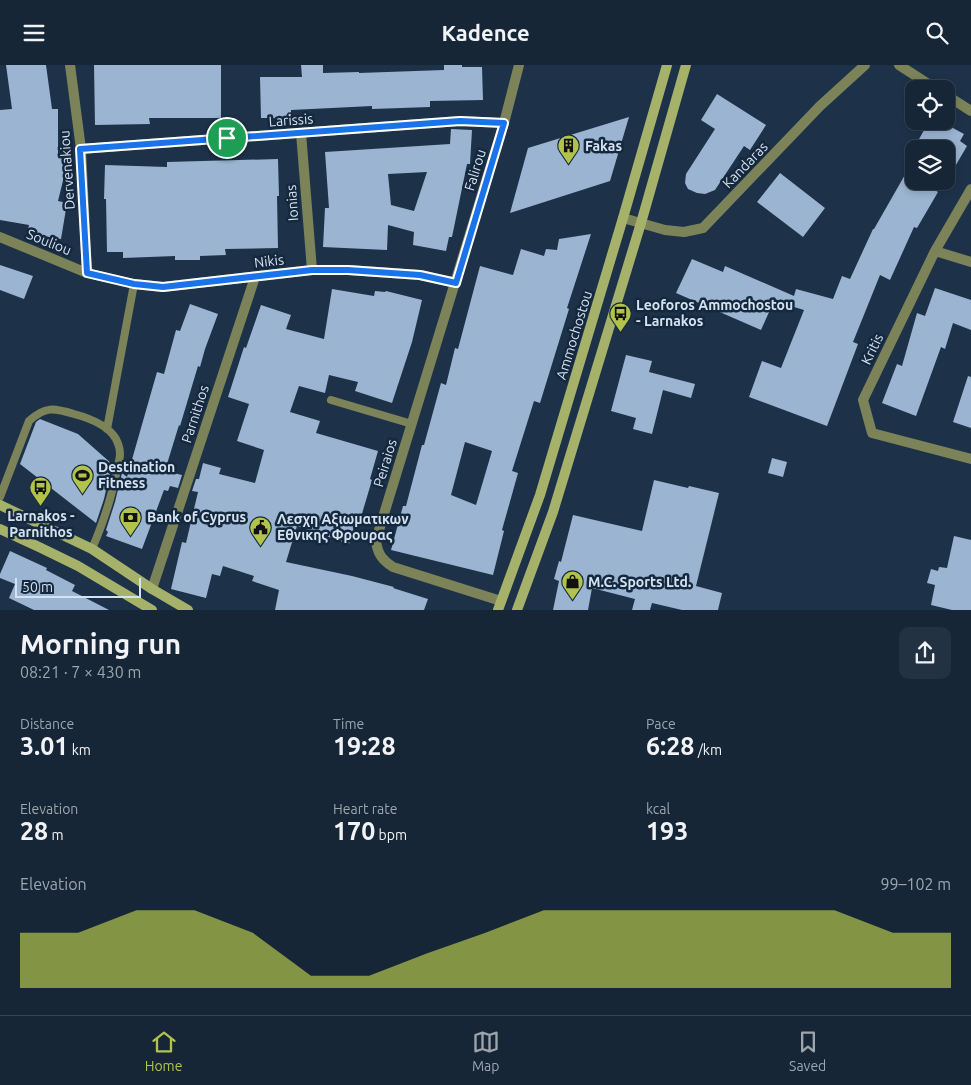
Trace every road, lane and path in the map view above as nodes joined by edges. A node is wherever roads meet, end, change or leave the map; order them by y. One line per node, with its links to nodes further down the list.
1 (70, 65): 12 (street, Dervenakiou)
2 (519, 65): 10 (street, Falirou)
3 (667, 65): 14 (main road, Ammochostou)
4 (686, 65): 15 (main road)
5 (865, 65): 15 (street, Kandaras)
6 (899, 65): 7 (street)
7 (922, 80)
8 (955, 101): 9 (street)
9 (971, 111)
10 (504, 123): 11 (street, Larissis); 22 (street, Falirou)
11 (301, 133): 12 (street, Larissis); 19 (street, Ionias)
12 (80, 149): 20 (street, Dervenakiou)
13 (971, 189): 17 (street, Kritis)
14 (624, 218): 15 (street, Kandaras); 33 (main road, Ammochostou)
15 (641, 223): 36 (main road)
16 (0, 237): 20 (street, Souliou)
17 (935, 251): 18 (street); 27 (street, Kritis)
18 (971, 262)
19 (312, 270): 21 (street, Nikis); 22 (street, Nikis)
20 (87, 273): 23 (street, Nikis)
21 (255, 277): 23 (street, Nikis); 32 (street, Parnithos)
22 (456, 283): 25 (street, Peiraios)
23 (134, 284): 26 (lane)
24 (330, 400): 25 (lane)
25 (412, 424): 33 (street, Peiraios)
26 (107, 429): 28 (lane); 31 (lane)
27 (971, 459)
28 (0, 497)
29 (0, 505): 31 (main road)
30 (0, 529): 34 (main road)
31 (92, 549): 32 (main road)
32 (152, 589): 35 (main road)
33 (499, 605)
34 (152, 610)
35 (188, 610)
36 (517, 610)

